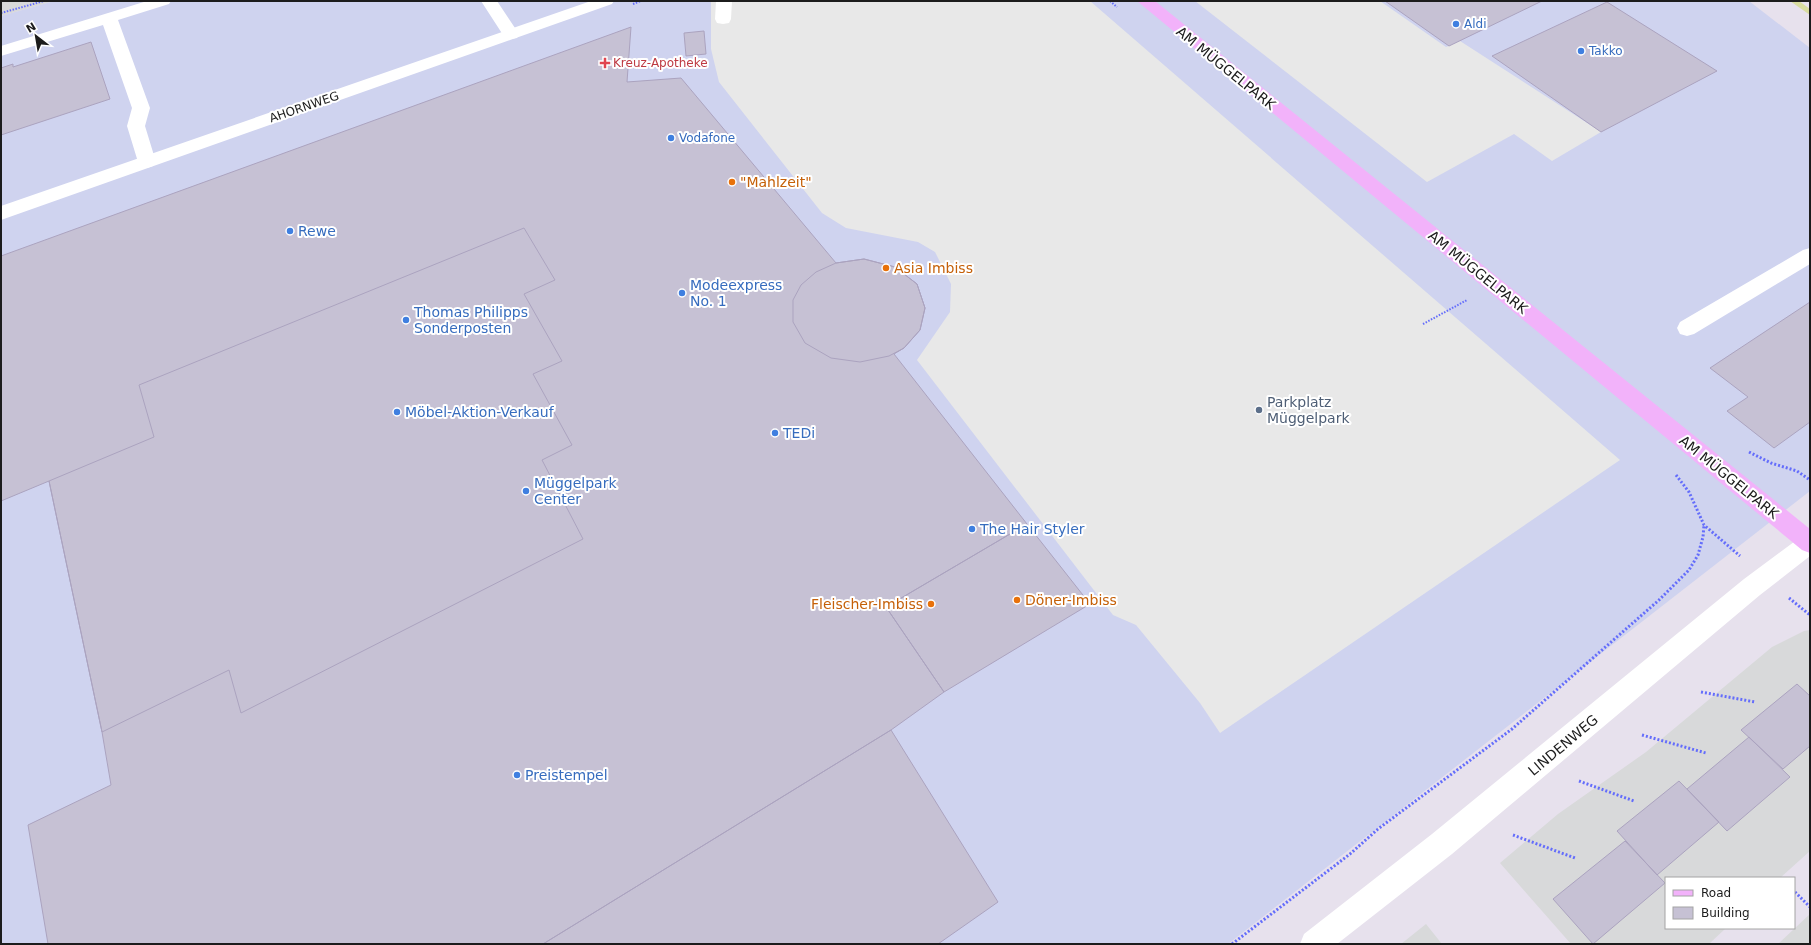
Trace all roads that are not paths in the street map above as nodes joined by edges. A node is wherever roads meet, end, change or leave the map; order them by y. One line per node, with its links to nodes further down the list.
1 (163, 1): 6 (street)
2 (489, 1): 8 (street)
3 (606, 1): 8 (street, AHORNWEG)
4 (724, 1): 7 (street)
5 (1145, 1): 14 (main road, AM MÜGGELPARK)
6 (109, 18): 9 (street); 10 (street)
7 (723, 19)
8 (511, 34): 10 (street, AHORNWEG)
9 (1, 51)
10 (147, 162): 11 (street, AHORNWEG)
11 (1, 213)
12 (1810, 255): 13 (street)
13 (1687, 328)
14 (1810, 543): 15 (street, LINDENWEG)
15 (1314, 944)

